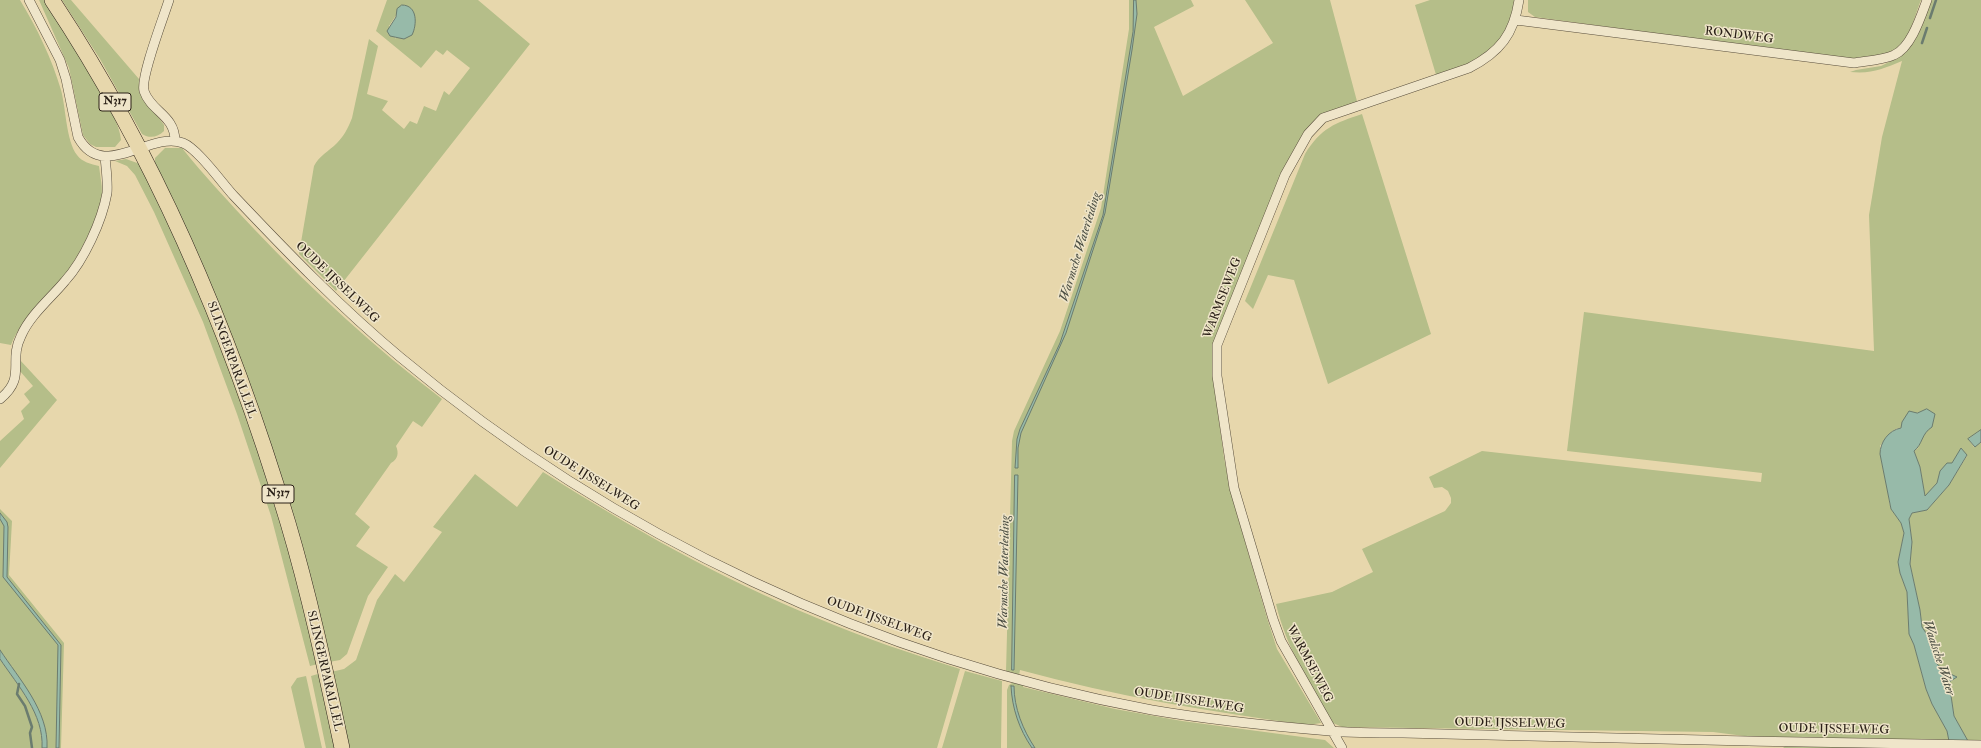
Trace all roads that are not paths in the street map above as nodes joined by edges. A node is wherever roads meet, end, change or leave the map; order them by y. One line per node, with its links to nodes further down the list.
1 (29, 0): 9 (street)
2 (52, 0): 8 (main road, SLINGERPARALLEL / N317)
3 (169, 0): 7 (street)
4 (1518, 0): 6 (street, WARMSEWEG)
5 (1927, 0): 6 (street, RONDWEG)
6 (1516, 20): 11 (street, WARMSEWEG)
7 (176, 141): 8 (street); 11 (street, OUDE IJSSELWEG)
8 (139, 150): 9 (street); 13 (main road, SLINGERPARALLEL / N317)
9 (105, 157): 10 (street)
10 (0, 399)
11 (1333, 732): 12 (street, OUDE IJSSELWEG); 14 (street, WARMSEWEG)
12 (1981, 745)
13 (342, 748)
14 (1342, 748)

